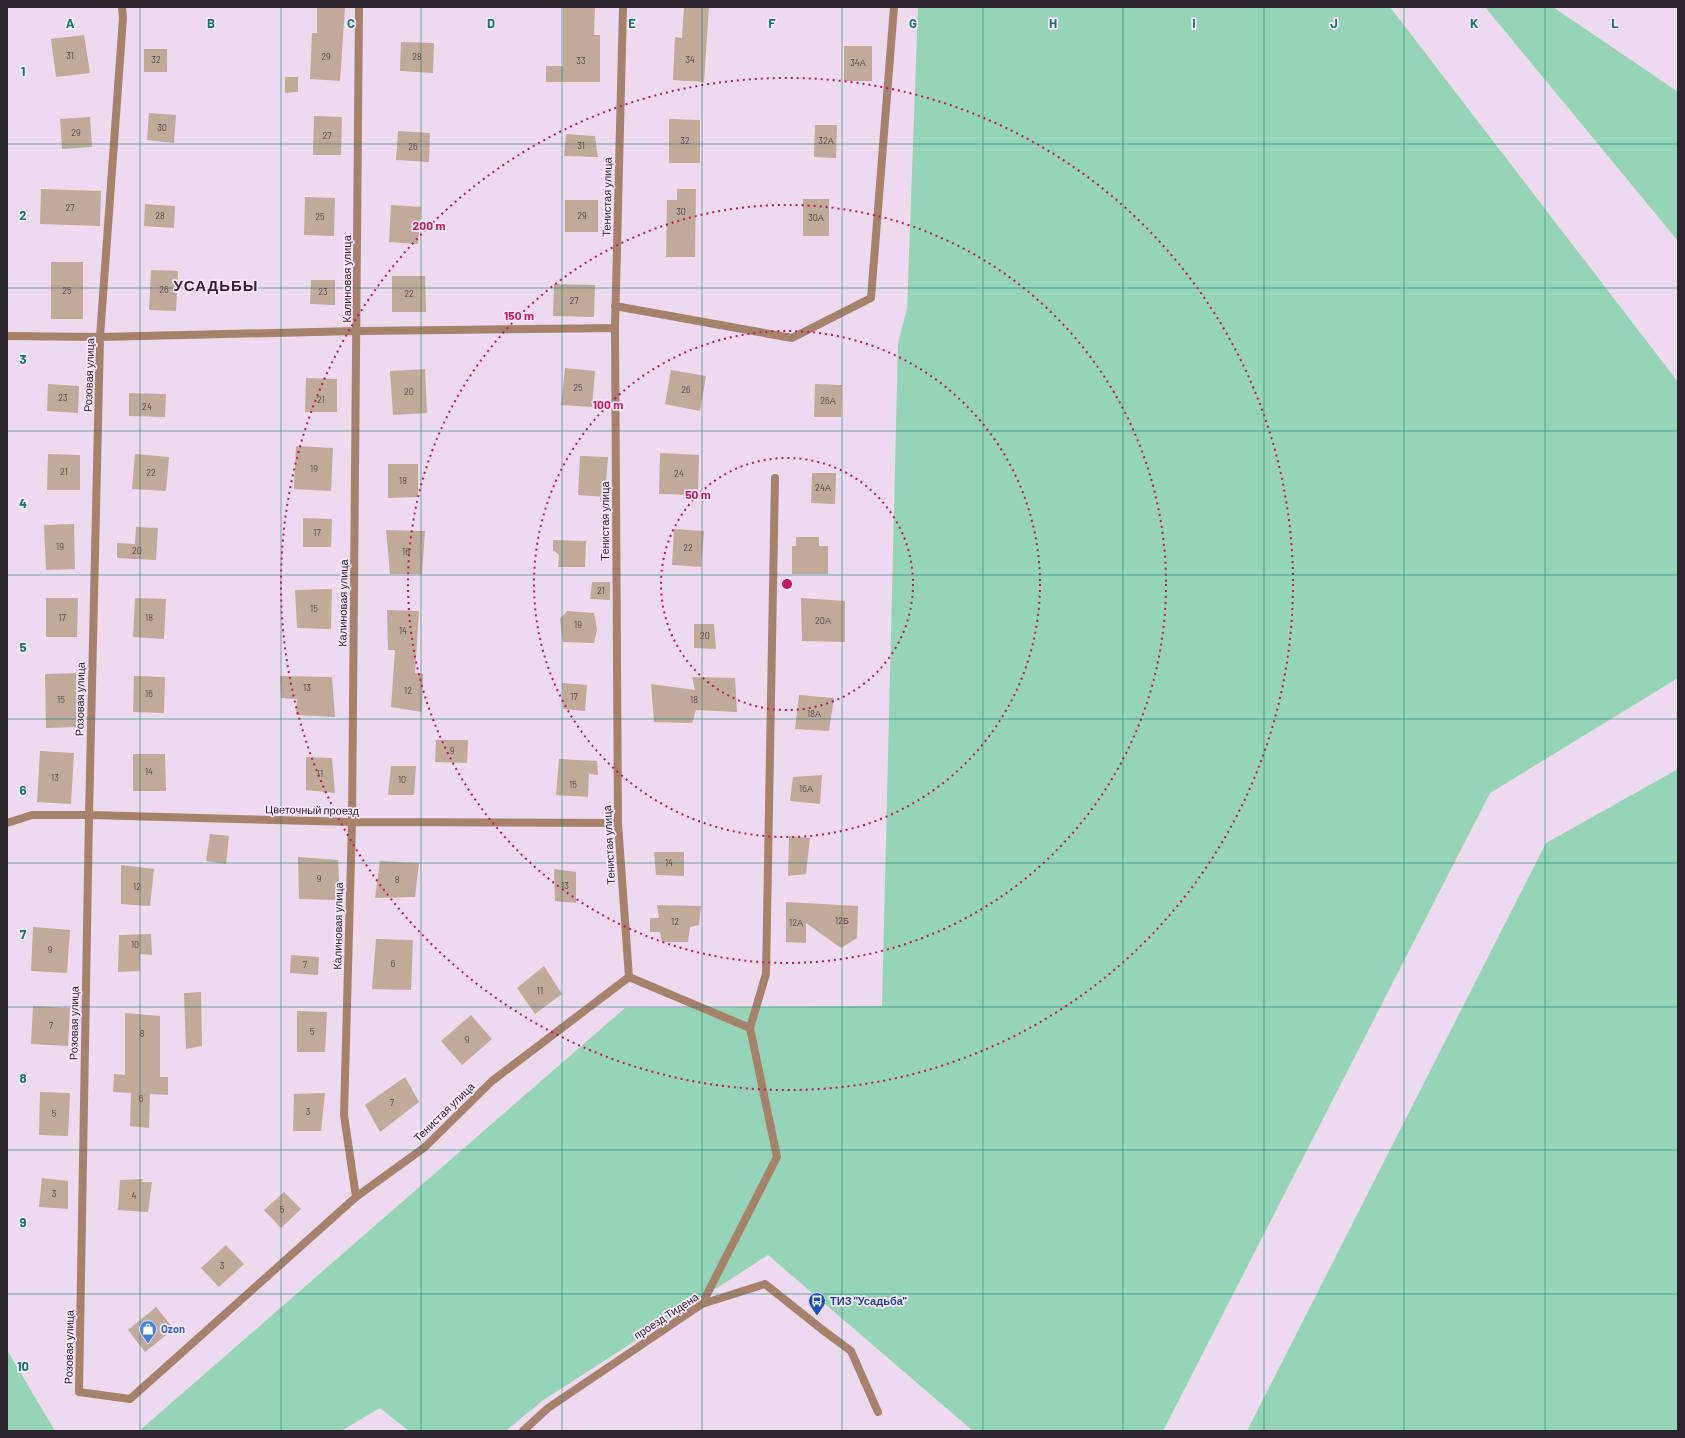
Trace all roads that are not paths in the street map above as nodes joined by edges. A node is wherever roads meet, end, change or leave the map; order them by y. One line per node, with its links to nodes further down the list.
1 (122, 7): 9 (street, Розовая улица)
2 (359, 7): 7 (street, Калиновая улица)
3 (623, 7): 5 (street, Тенистая улица)
4 (894, 7): 5 (street)
5 (615, 306): 6 (street, Тенистая улица)
6 (615, 328): 7 (street); 14 (street, Тенистая улица)
7 (357, 331): 9 (street); 12 (street, Калиновая улица)
8 (7, 336): 9 (street)
9 (100, 337): 11 (street, Розовая улица)
10 (775, 478): 16 (street)
11 (89, 815): 12 (street, Цветочный проезд); 13 (street, Цветочный проезд); 19 (street, Розовая улица)
12 (352, 822): 14 (street, Цветочный проезд); 17 (street, Калиновая улица)
13 (7, 823)
14 (618, 823): 15 (street, Тенистая улица)
15 (629, 977): 16 (street); 17 (street, Тенистая улица)
16 (750, 1028): 18 (street)
17 (356, 1198): 19 (street, Тенистая улица)
18 (702, 1304): 20 (street, проезд Тидена); 21 (street, проезд Тидена)
19 (79, 1392)
20 (878, 1412)
21 (523, 1431)

